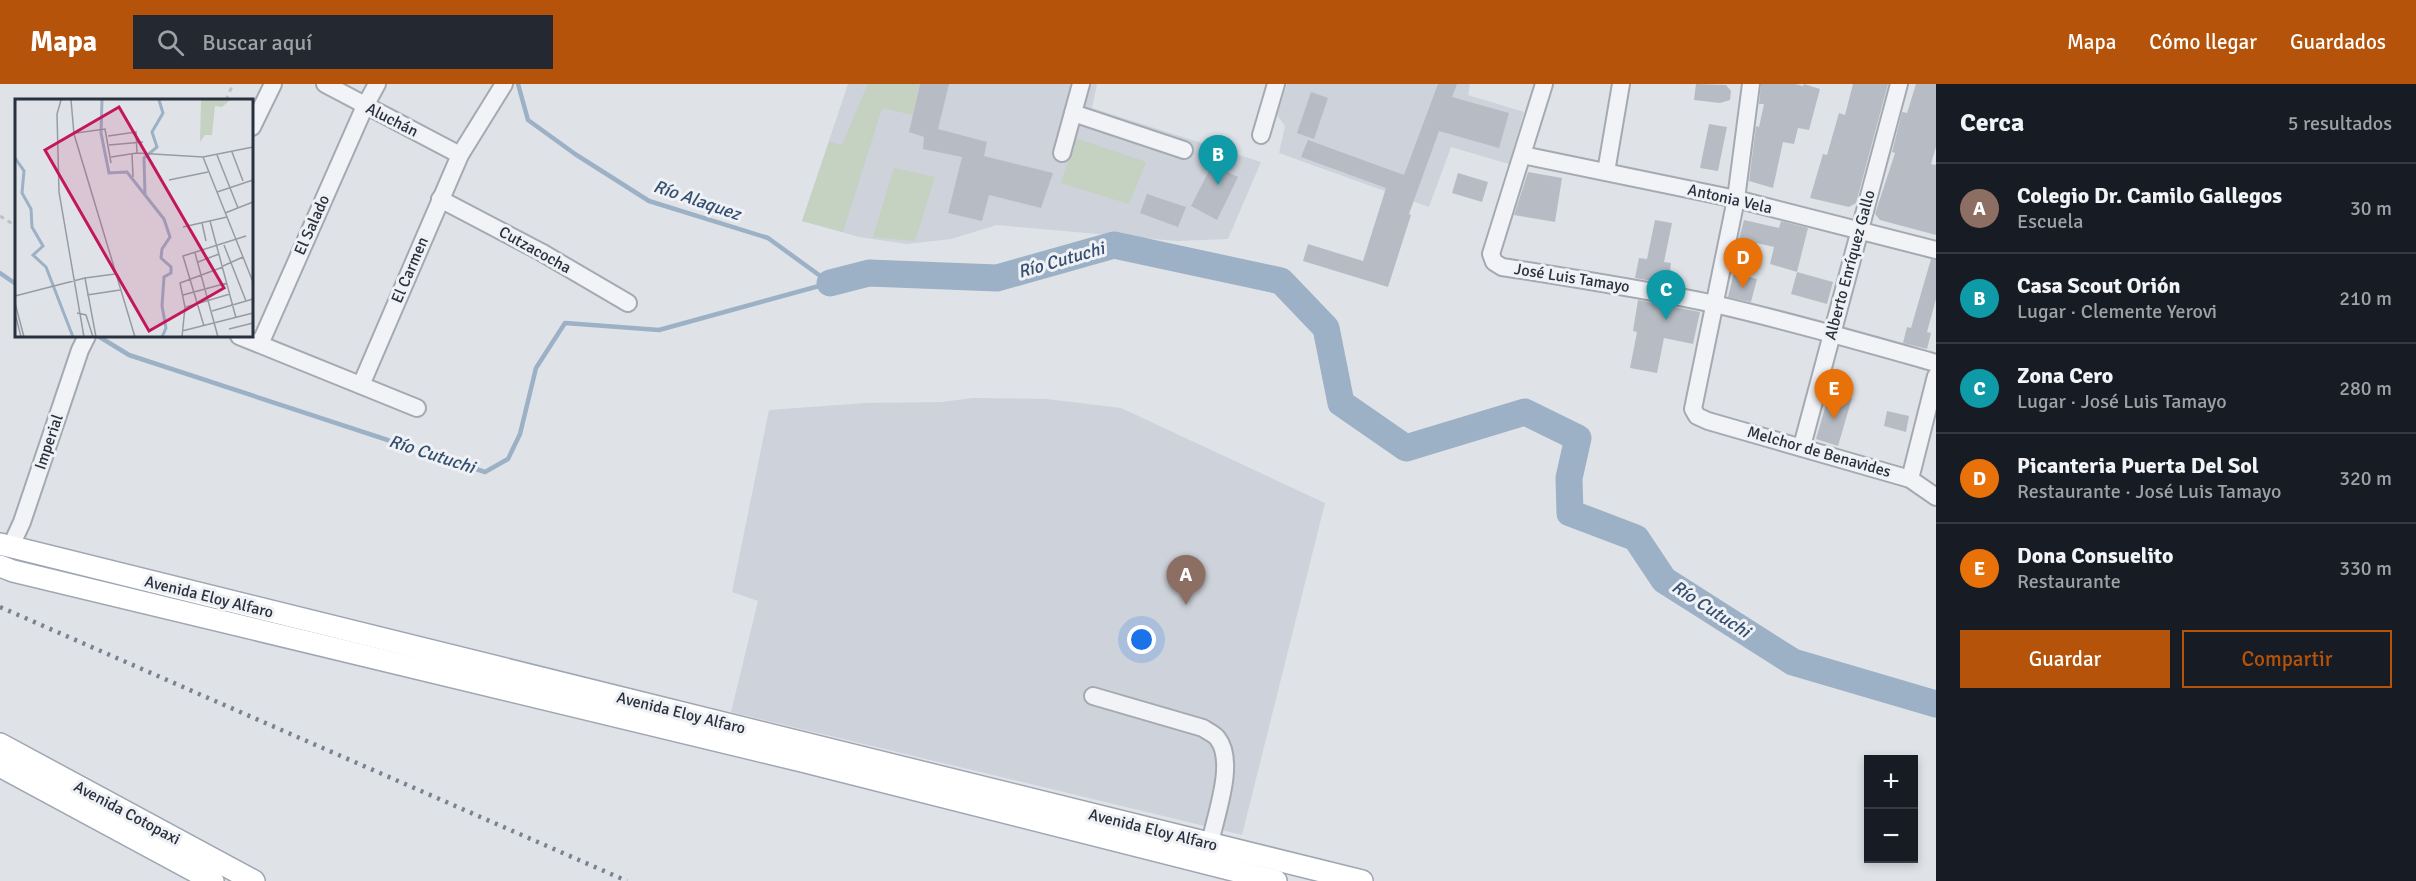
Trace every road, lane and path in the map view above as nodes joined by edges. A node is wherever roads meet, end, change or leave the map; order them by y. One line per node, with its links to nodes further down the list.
1 (233, 84): 12 (path)
2 (273, 84): 15 (street)
3 (325, 84): 13 (street, Aluchán)
4 (377, 84): 13 (street, El Salado)
5 (504, 84): 17 (street, El Carmen)
6 (1081, 84): 14 (street)
7 (1276, 84): 16 (street)
8 (1544, 84): 20 (street, José Luis Tamayo)
9 (1621, 84): 21 (street)
10 (1751, 84): 23 (street)
11 (1899, 84): 26 (street, Alberto Enríquez Gallo)
12 (226, 99)
13 (365, 106): 17 (street, Aluchán); 33 (street, El Salado)
14 (1073, 113): 18 (street); 19 (street)
15 (254, 123)
16 (1261, 135)
17 (463, 149): 22 (street, El Carmen)
18 (1184, 150)
19 (1062, 153)
20 (1523, 155): 21 (street, Antonia Vela); 29 (street, José Luis Tamayo)
21 (1606, 172): 23 (street, Antonia Vela)
22 (440, 199): 28 (street, Cutzacocha); 36 (street, El Carmen)
23 (1736, 200): 26 (street, Antonia Vela); 29 (street)
24 (0, 216): 25 (path)
25 (15, 225)
26 (1860, 230): 27 (street, Antonia Vela); 30 (street, Alberto Enríquez Gallo)
27 (1936, 250)
28 (628, 303)
29 (1714, 304): 30 (street, José Luis Tamayo); 38 (street, Melchor de Benavides)
30 (1832, 333): 34 (street, José Luis Tamayo); 38 (street, Alberto Enríquez Gallo)
31 (244, 338): 33 (street)
32 (84, 343): 41 (street, Imperial)
33 (260, 345): 36 (street)
34 (1936, 363)
35 (1936, 376): 39 (street)
36 (361, 385): 37 (street)
37 (417, 408)
38 (1802, 446): 39 (street, Melchor de Benavides)
39 (1910, 479): 40 (street, Melchor de Benavides)
40 (1936, 497)
41 (3, 553): 45 (main road, Avenida Eloy Alfaro); 48 (main road, Avenida Eloy Alfaro)
42 (1093, 696): 45 (street)
43 (0, 744): 47 (main road, Avenida Cotopaxi)
44 (0, 766): 46 (main road, Avenida Cotopaxi)
45 (1210, 844): 49 (main road, Avenida Eloy Alfaro)
46 (213, 881)
47 (254, 881)
48 (1276, 881)
49 (1362, 881)

